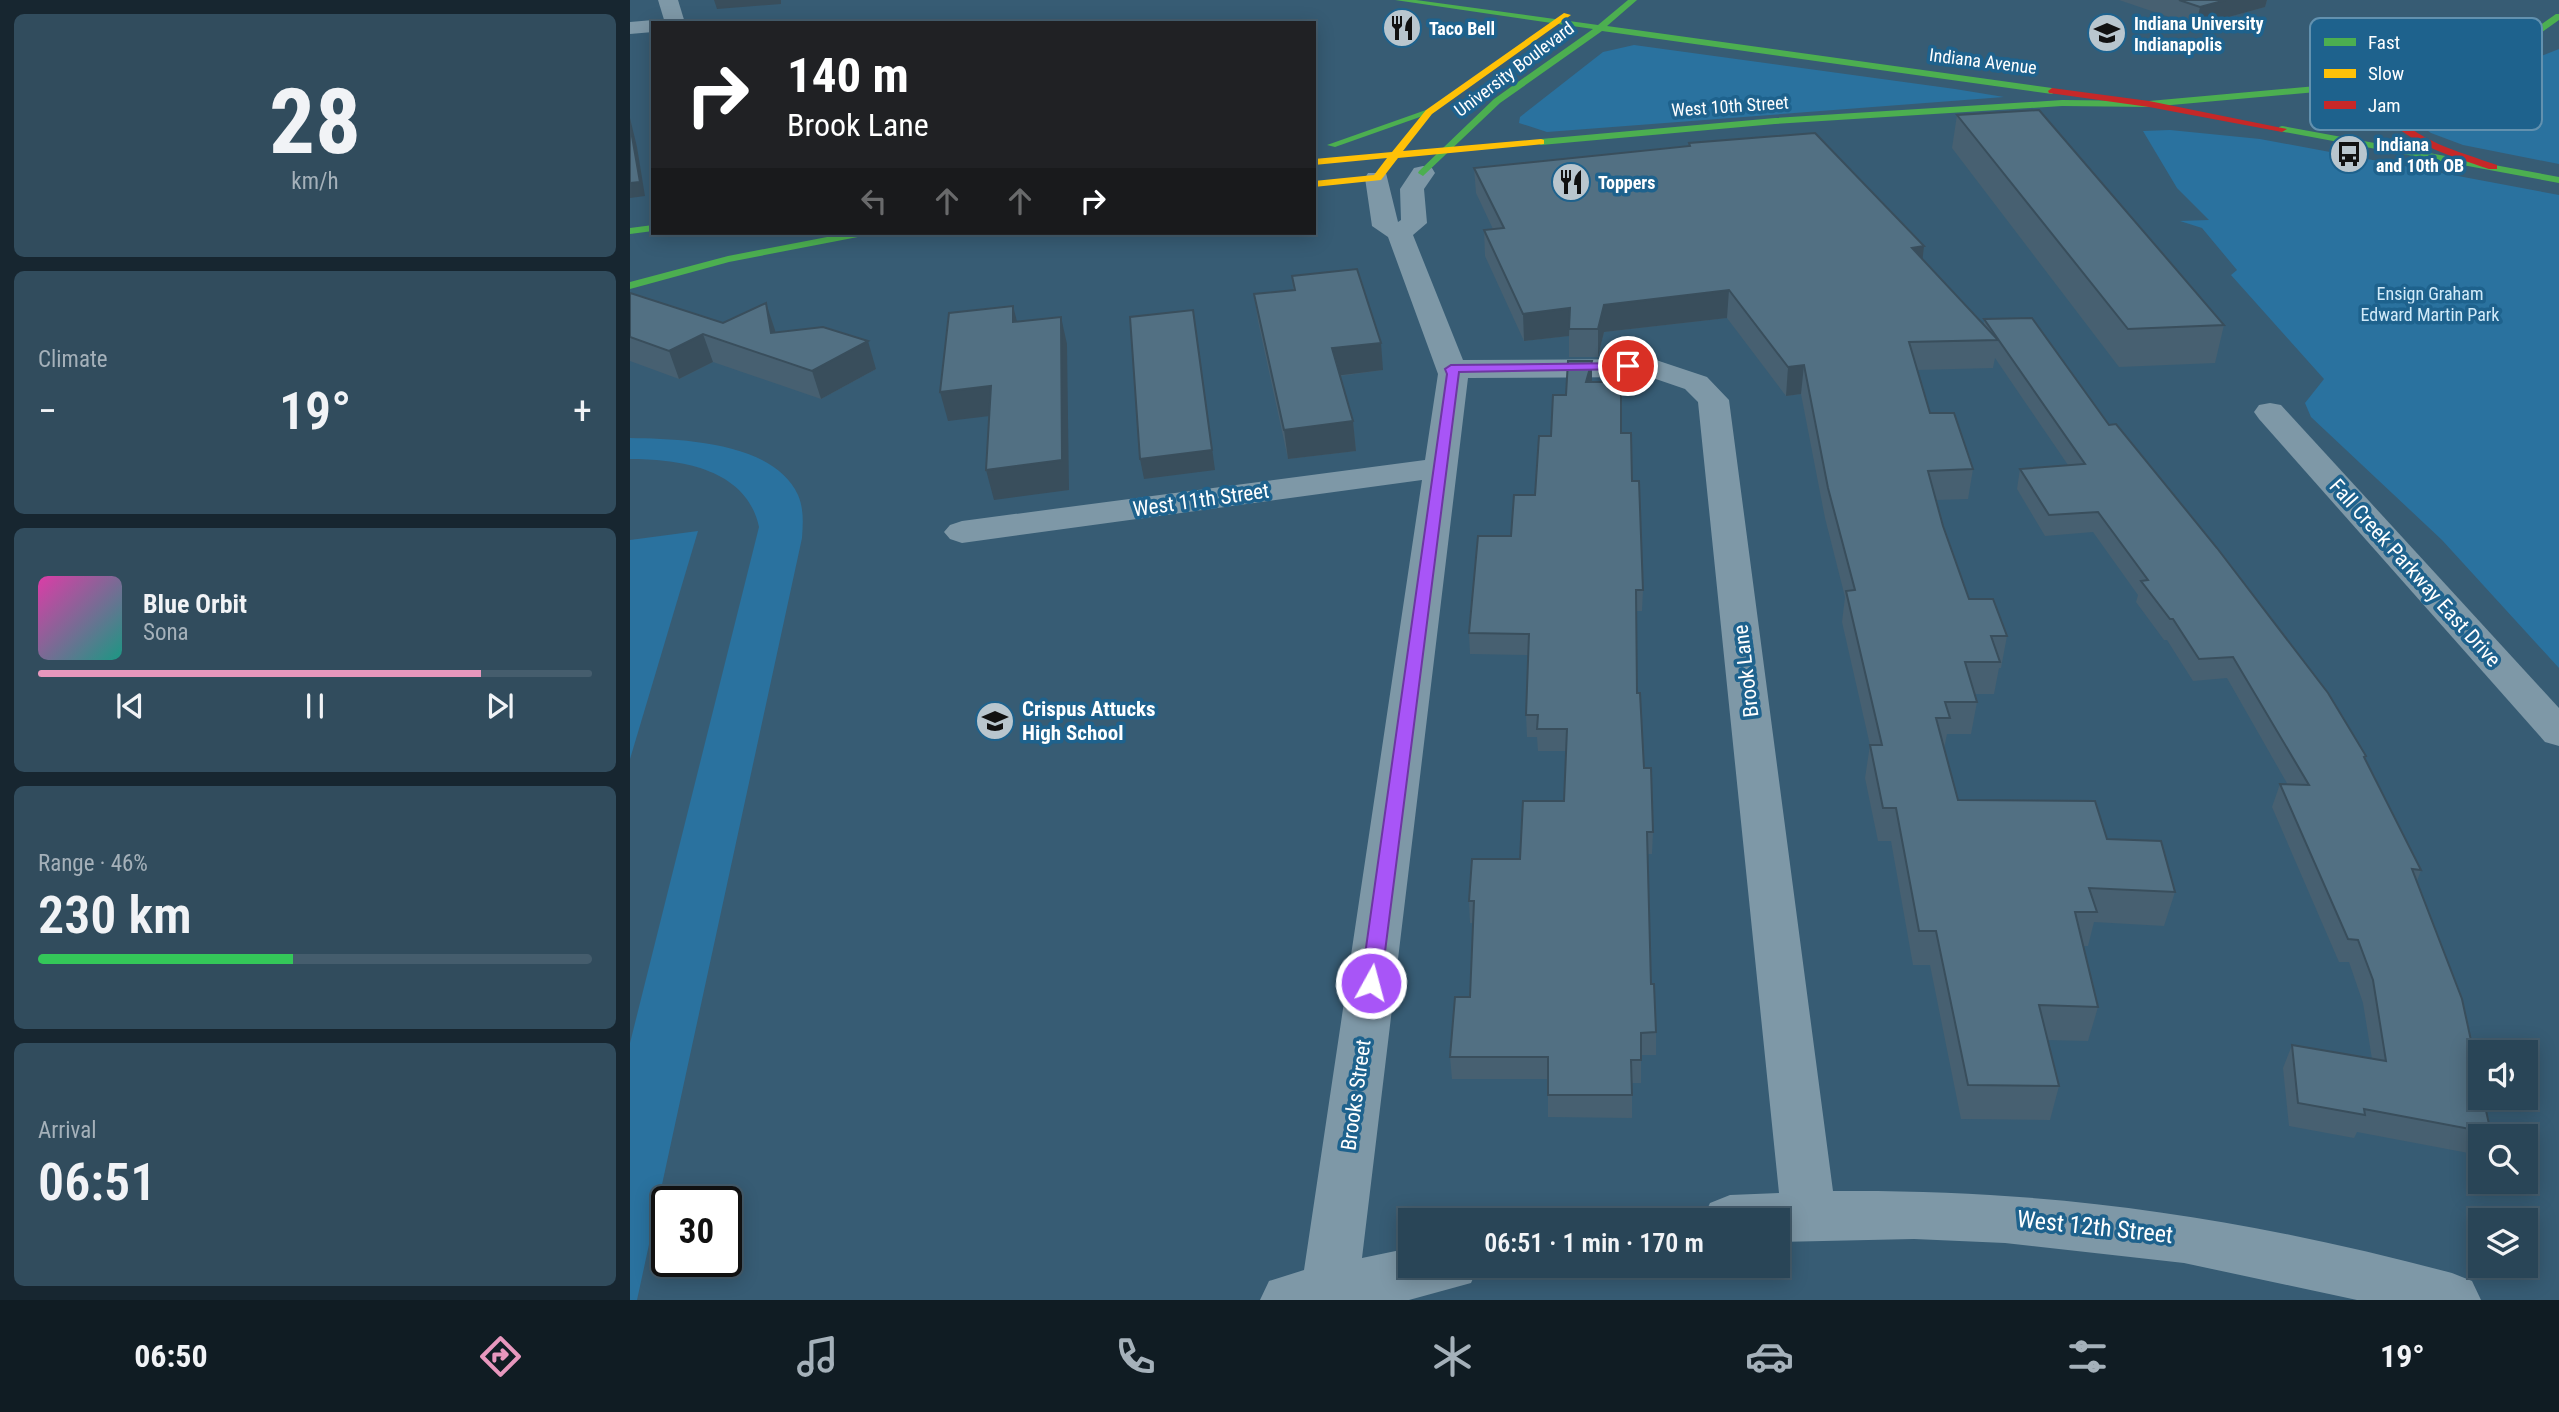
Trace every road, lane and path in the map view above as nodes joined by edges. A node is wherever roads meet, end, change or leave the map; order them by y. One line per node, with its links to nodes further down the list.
1 (668, 0): 6 (street)
2 (1399, 0): 7 (main road, Indiana Avenue)
3 (1633, 0): 11 (main road, University Boulevard)
4 (1579, 7): 7 (main road, University Boulevard)
5 (2559, 16): 9 (main road, West 10th Street)
6 (674, 21)
7 (1558, 22): 11 (main road, Indiana Avenue); 14 (main road, University Boulevard)
8 (651, 26): 10 (street)
9 (2542, 27)
10 (630, 28)
11 (1600, 28): 13 (main road, Indiana Avenue); 18 (main road, University Boulevard)
12 (2310, 88): 13 (main road, West 10th Street)
13 (2149, 104): 15 (main road, West 10th Street); 18 (main road, West 10th Street); 21 (main road, Indiana Avenue)
14 (1429, 112): 17 (main road); 19 (main road, University Boulevard)
15 (2039, 121)
16 (2409, 130): 21 (main road)
17 (1316, 148)
18 (1447, 150): 19 (main road, West 10th Street); 23 (main road, University Boulevard)
19 (1392, 155): 20 (main road, West 10th Street); 24 (main road, University Boulevard)
20 (1316, 162)
21 (2493, 167): 25 (main road, Indiana Avenue)
22 (1449, 170): 23 (main road)
23 (1423, 173): 24 (main road); 29 (street)
24 (1377, 178): 26 (main road); 29 (street, Brooks Street)
25 (2559, 180)
26 (1316, 184)
27 (651, 228): 28 (main road)
28 (630, 231)
29 (1399, 233): 32 (street, Brooks Street)
30 (852, 235): 31 (main road)
31 (630, 286)
32 (1451, 369): 34 (street, Brooks Street); 37 (street, Brook Lane)
33 (2270, 412): 36 (street, Fall Creek Parkway East Drive)
34 (1440, 468): 35 (street, West 11th Street); 40 (street, Brooks Street)
35 (962, 532)
36 (2559, 733)
37 (1809, 1214): 38 (street, West 12th Street); 41 (street, West 12th Street)
38 (1790, 1215)
39 (1398, 1278): 40 (street)
40 (1316, 1297)
41 (2452, 1300)

